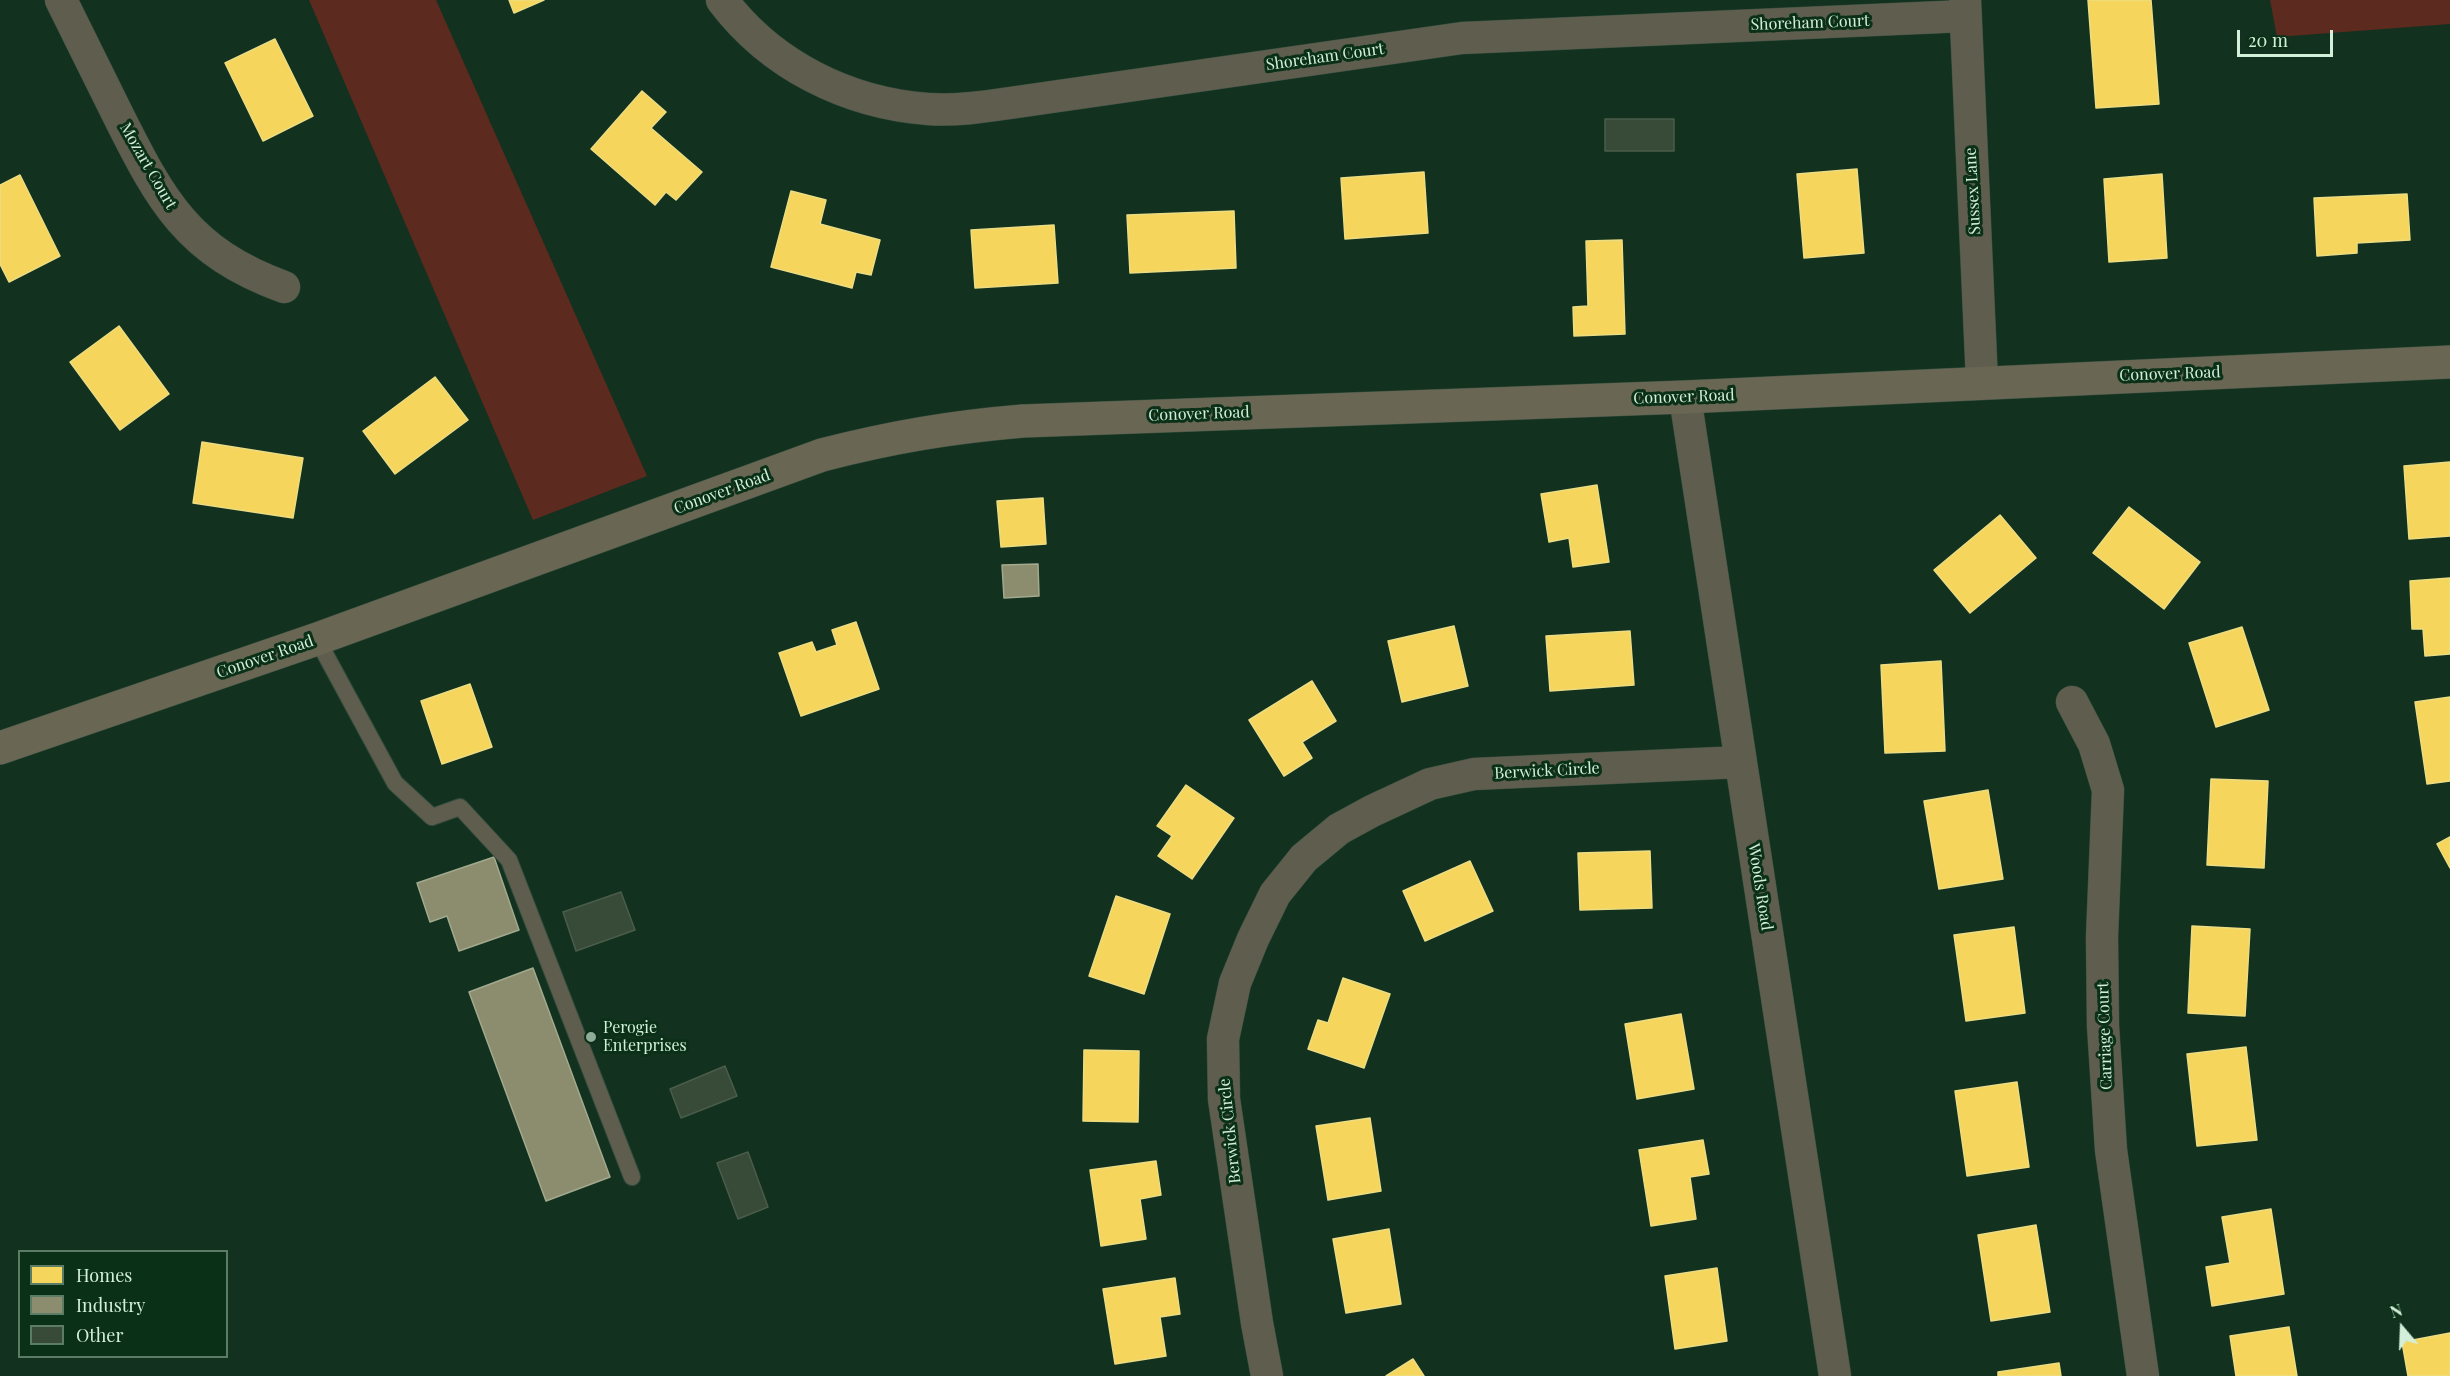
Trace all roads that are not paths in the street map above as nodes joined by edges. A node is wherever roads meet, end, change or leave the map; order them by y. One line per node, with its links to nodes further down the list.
1 (60, 0): 4 (street, Mozart Court)
2 (722, 0): 3 (street, Shoreham Court)
3 (1965, 8): 6 (street, Sussex Lane)
4 (284, 287)
5 (2450, 362): 6 (street, Conover Road)
6 (1982, 382): 7 (street, Conover Road)
7 (1685, 397): 8 (street, Conover Road); 11 (street, Woods Road)
8 (317, 639): 10 (street, Conover Road); 12 (lane)
9 (2072, 702): 15 (street, Carriage Court)
10 (0, 748)
11 (1741, 762): 13 (street, Berwick Circle); 14 (street, Woods Road)
12 (632, 1177)
13 (1267, 1376)
14 (1835, 1376)
15 (2143, 1376)

